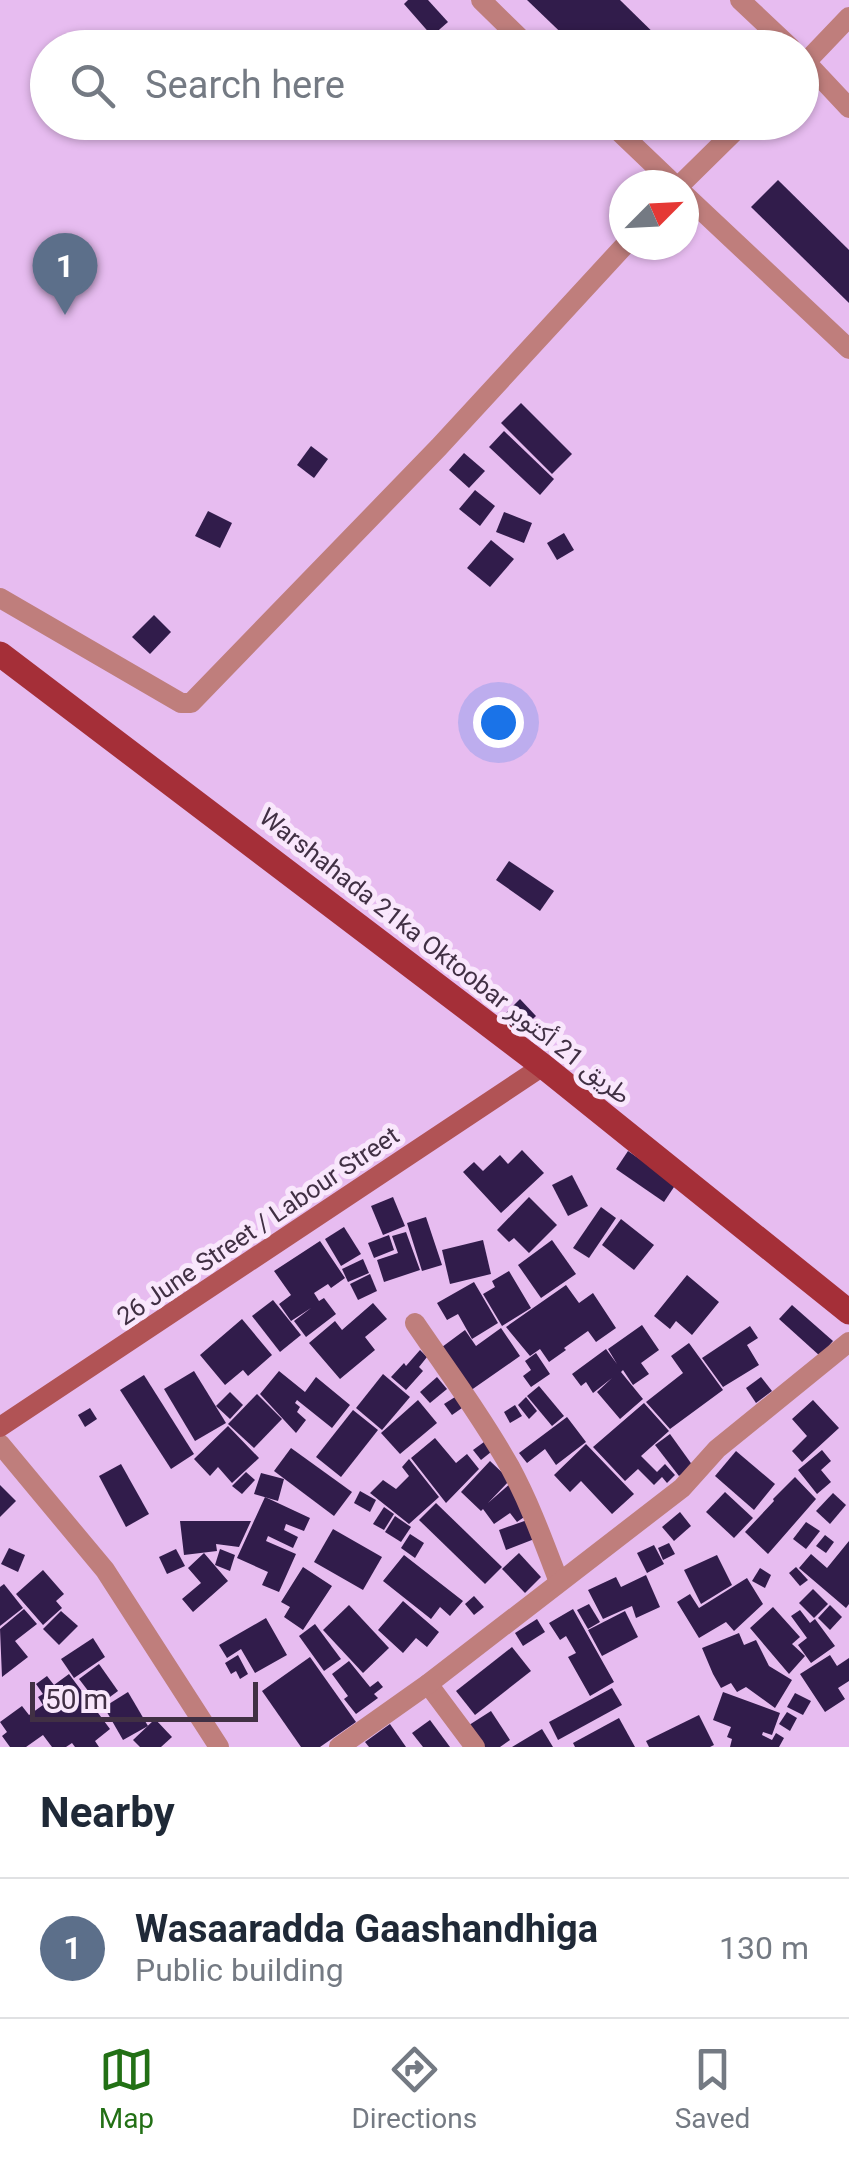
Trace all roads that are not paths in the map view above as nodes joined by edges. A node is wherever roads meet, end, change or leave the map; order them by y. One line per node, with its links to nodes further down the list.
1 (480, 0): 4 (street)
2 (740, 0): 5 (street)
3 (849, 17): 6 (street)
4 (511, 30)
5 (771, 30)
6 (819, 42)
7 (819, 77): 8 (street)
8 (849, 108)
9 (629, 140): 11 (street)
10 (725, 140): 12 (street)
11 (662, 170)
12 (694, 170)
13 (699, 208): 15 (street)
14 (611, 260): 16 (street)
15 (849, 349)
16 (0, 598)
17 (0, 654): 18 (main road, Warshahada 21ka Oktoobar طريق 21 أكتوبر)
18 (543, 1066): 19 (main road, Warshahada 21ka Oktoobar طريق 21 أكتوبر); 22 (street, 26 June Street / Labour Street)
19 (849, 1312)
20 (415, 1323): 24 (street)
21 (849, 1342): 24 (street)
22 (0, 1427)
23 (0, 1444): 26 (street)
24 (559, 1582): 25 (street)
25 (428, 1684): 27 (street); 28 (street)
26 (219, 1747)
27 (339, 1747)
28 (475, 1747)

